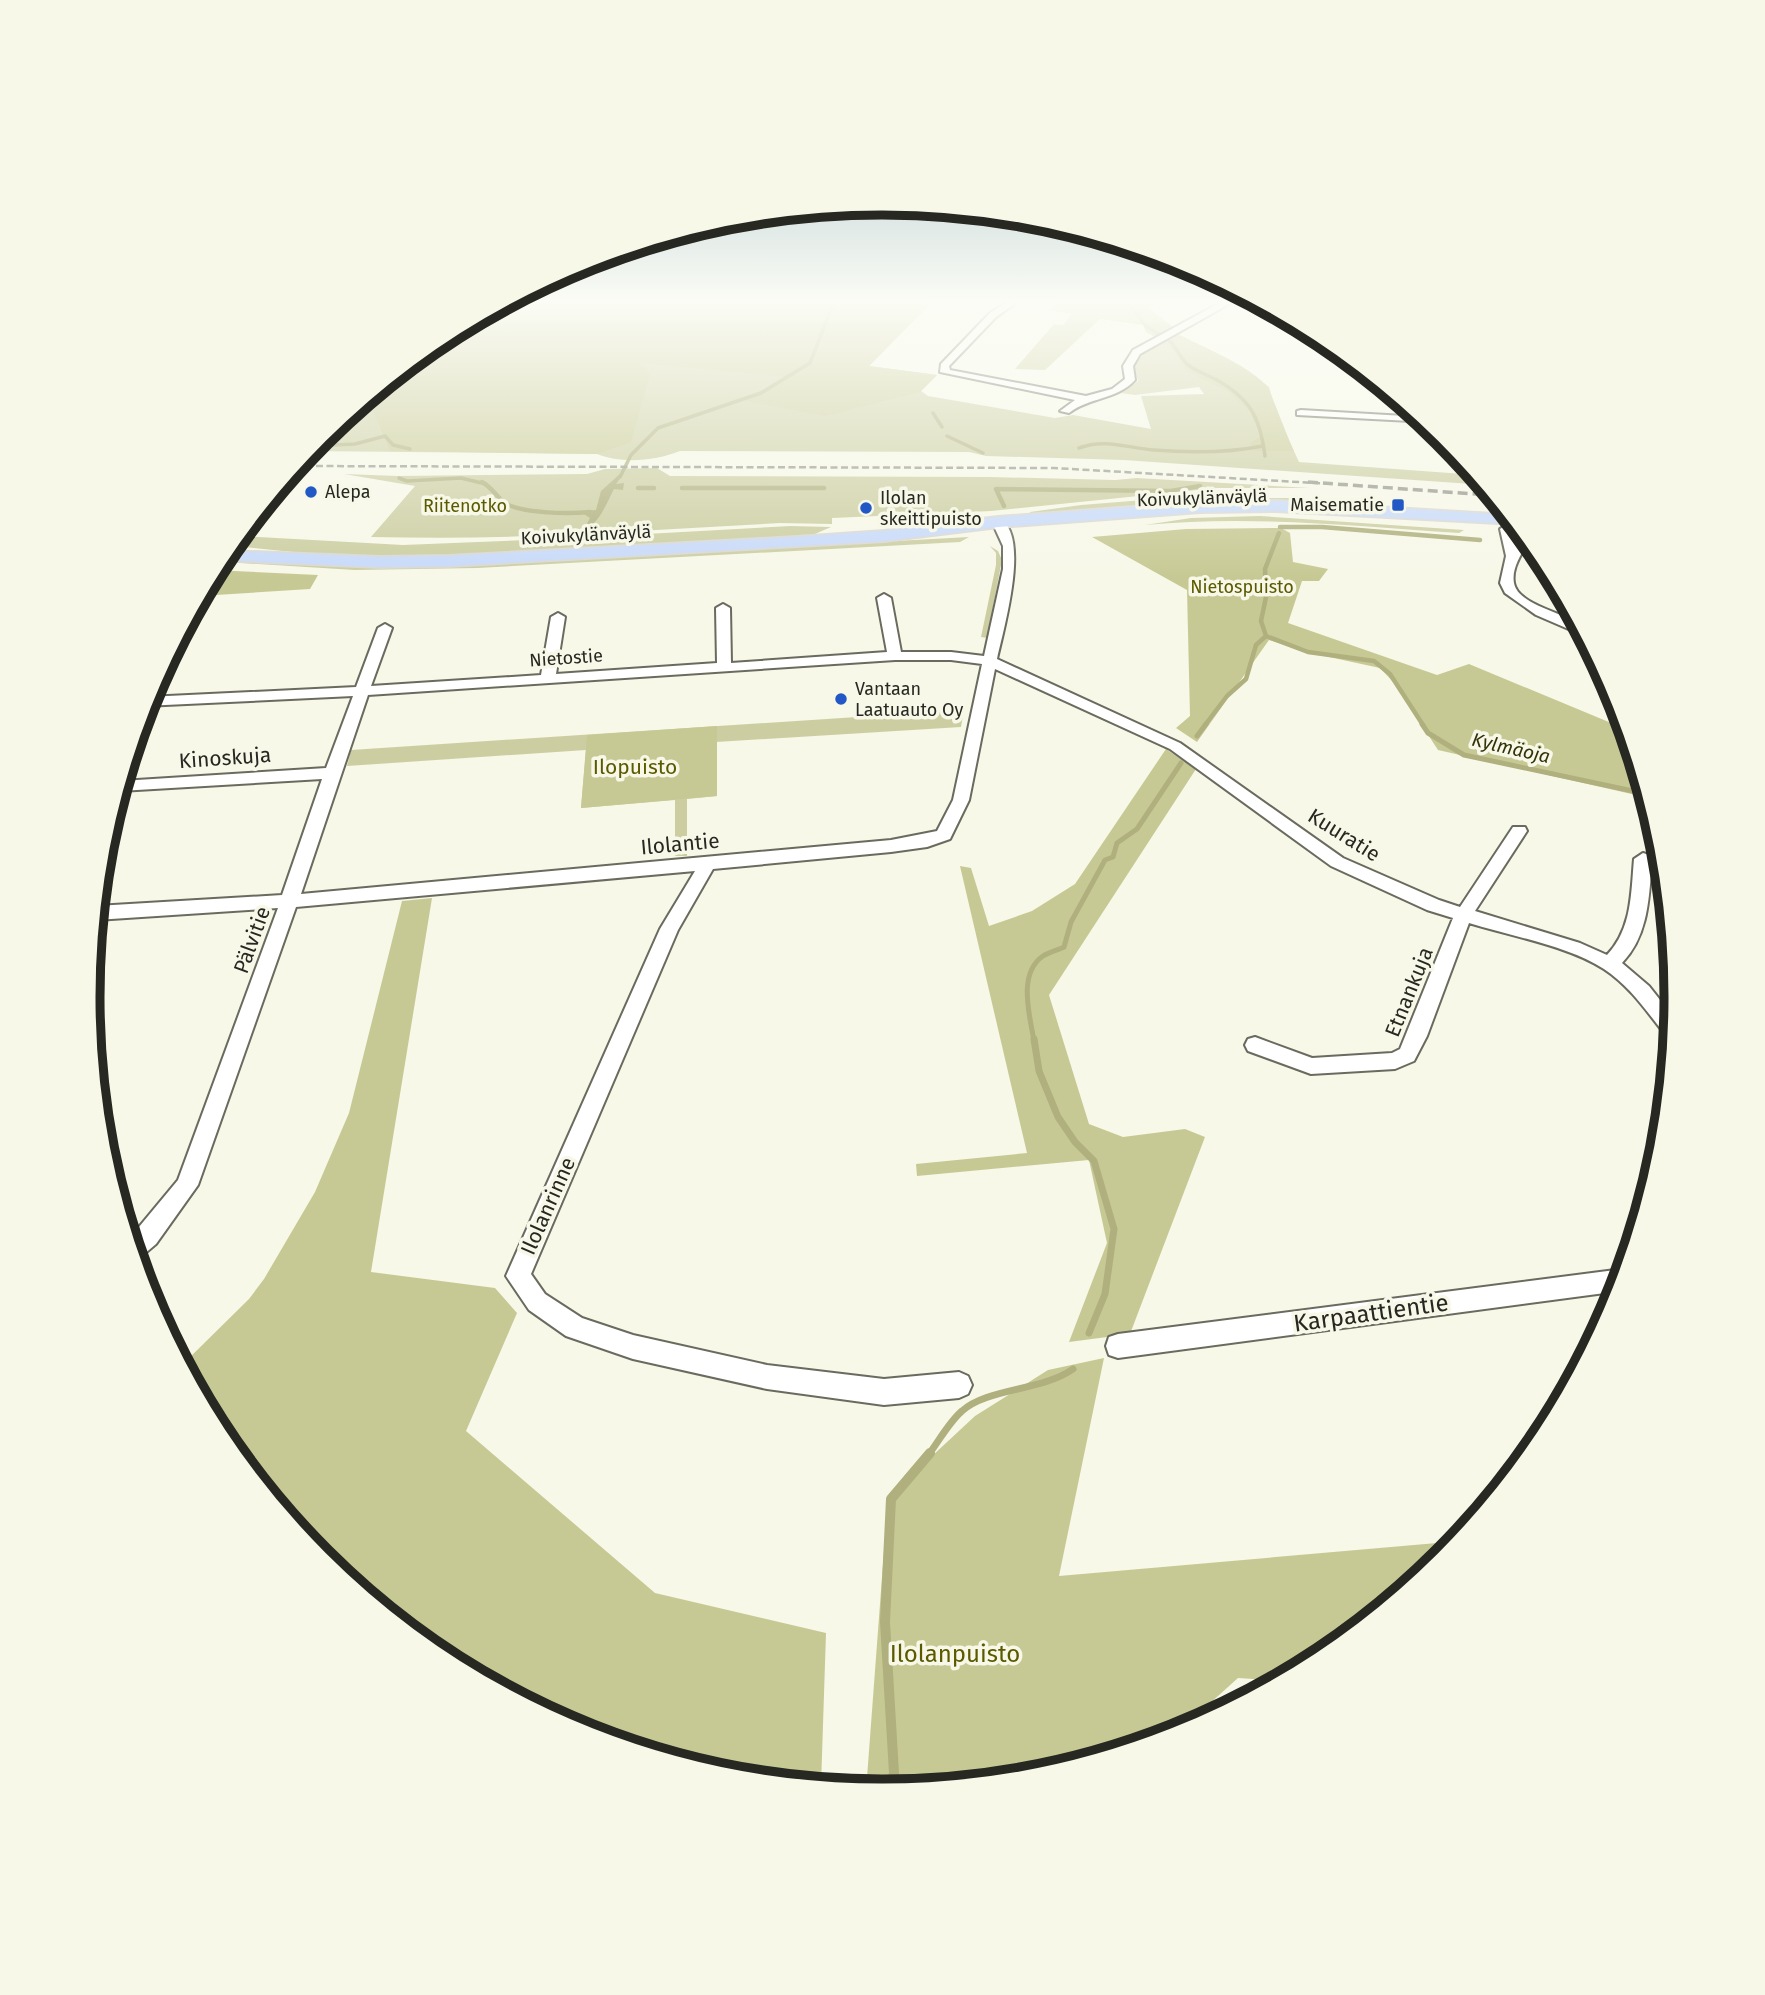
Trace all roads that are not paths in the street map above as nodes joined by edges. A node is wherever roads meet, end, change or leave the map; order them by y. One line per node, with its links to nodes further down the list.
1 (1050, 392): 3 (street)
2 (1112, 392): 3 (street)
3 (1083, 398): 4 (street)
4 (1065, 411)
5 (1301, 413): 6 (street)
6 (1410, 419)
7 (1504, 523): 8 (main road, Koivukylänväylä)
8 (1000, 526): 14 (main road, Koivukylänväylä); 21 (street, Ilolantie)
9 (1510, 531): 12 (street)
10 (1520, 545): 12 (street)
11 (242, 549): 14 (main road, Koivukylänväylä)
12 (1512, 554): 18 (street)
13 (237, 556): 14 (main road, Koivukylänväylä)
14 (289, 558)
15 (884, 598): 20 (street)
16 (723, 608): 22 (street)
17 (558, 617): 23 (street)
18 (1572, 627)
19 (385, 628): 24 (street, Pälvitie)
20 (895, 656): 21 (street, Nietostie); 22 (street, Nietostie)
21 (990, 661): 30 (street, Ilolantie); 33 (street, Kuuratie)
22 (724, 668): 23 (street, Nietostie)
23 (548, 679): 24 (street, Nietostie)
24 (362, 690): 25 (street, Nietostie); 26 (street, Pälvitie)
25 (158, 701)
26 (332, 773): 27 (street, Kinoskuja); 31 (street, Pälvitie)
27 (129, 785)
28 (1519, 831): 33 (street)
29 (1643, 859): 34 (street)
30 (708, 864): 31 (street, Ilolantie); 40 (street, Ilolanrinne)
31 (290, 901): 32 (street, Ilolantie); 37 (street, Pälvitie)
32 (104, 912)
33 (1463, 916): 34 (street, Kuuratie); 36 (street, Etnankuja)
34 (1610, 964): 35 (street, Kuuratie)
35 (1665, 1019)
36 (1255, 1045)
37 (140, 1245)
38 (1612, 1281): 39 (street, Karpaattientie)
39 (1118, 1346)
40 (959, 1385)

